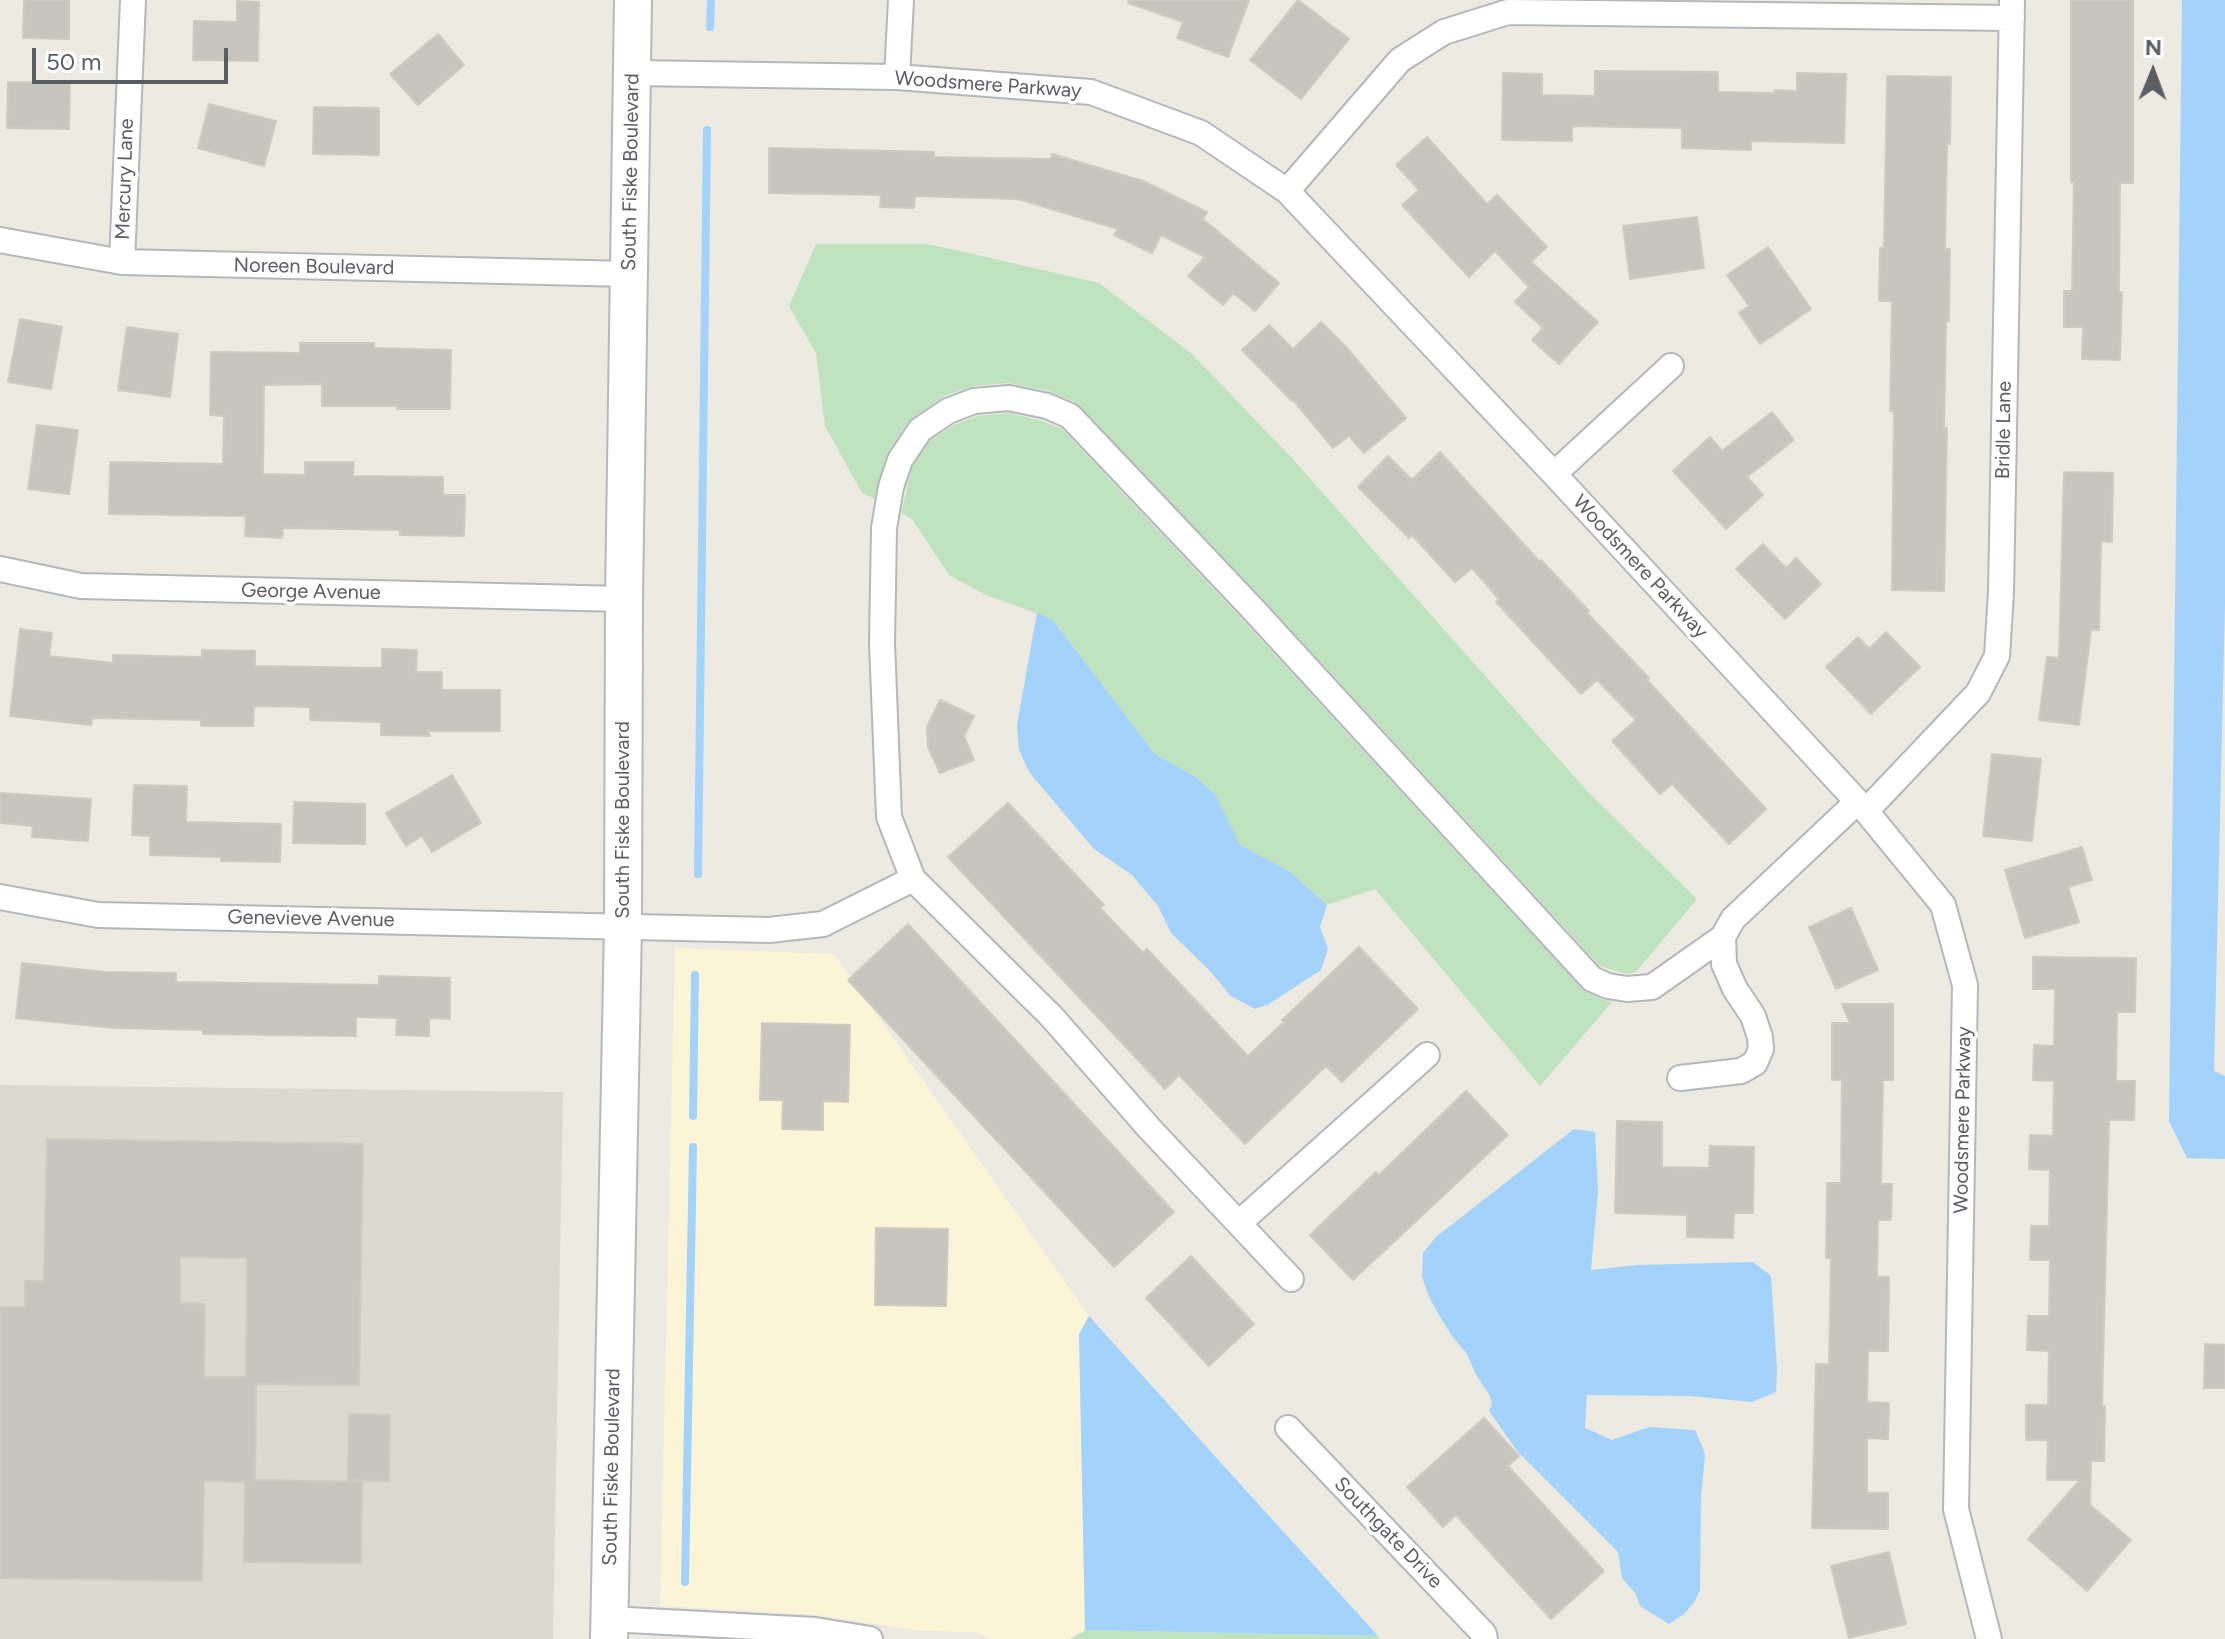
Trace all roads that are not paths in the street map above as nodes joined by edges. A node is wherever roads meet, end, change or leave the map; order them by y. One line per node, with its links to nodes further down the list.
1 (133, 0): 9 (street, Mercury Lane)
2 (633, 0): 5 (main road, South Fiske Boulevard)
3 (901, 0): 6 (street)
4 (2012, 9): 7 (street); 15 (street, Bridle Lane)
5 (633, 73): 6 (street, Woodsmere Parkway); 10 (main road, South Fiske Boulevard)
6 (897, 77): 7 (street, Woodsmere Parkway)
7 (1287, 191): 12 (street, Woodsmere Parkway)
8 (0, 240): 9 (street, Noreen Boulevard)
9 (122, 262): 10 (street, Noreen Boulevard)
10 (629, 274): 14 (main road, South Fiske Boulevard)
11 (1671, 366): 12 (street)
12 (1554, 474): 15 (street, Woodsmere Parkway)
13 (0, 569): 14 (street, George Avenue)
14 (624, 599): 18 (main road, South Fiske Boulevard)
15 (1862, 806): 19 (street, Bridle Lane); 28 (street, Woodsmere Parkway)
16 (913, 879): 18 (street, Genevieve Avenue); 19 (street, Bridle Lane); 22 (street)
17 (0, 897): 18 (street, Genevieve Avenue)
18 (623, 926): 25 (main road, South Fiske Boulevard)
19 (1723, 937): 21 (street)
20 (1427, 1055): 22 (street)
21 (1680, 1078)
22 (1239, 1223): 23 (street)
23 (1291, 1279)
24 (1288, 1428): 27 (street, Southgate Drive)
25 (609, 1629): 26 (street)
26 (870, 1639)
27 (1485, 1639)
28 (1989, 1639)

